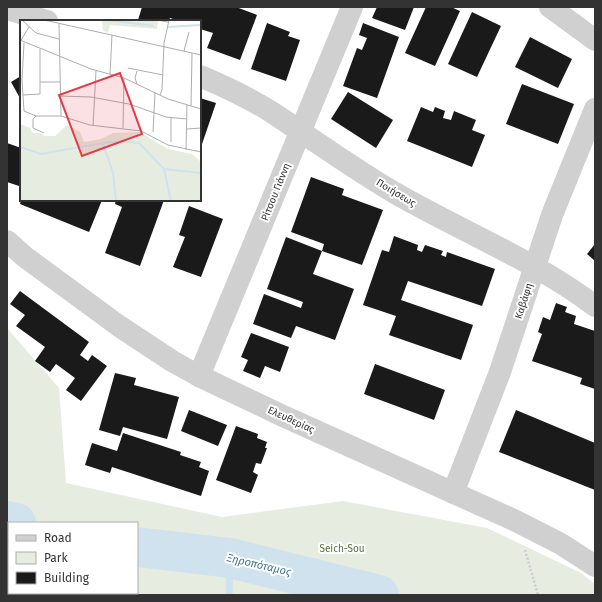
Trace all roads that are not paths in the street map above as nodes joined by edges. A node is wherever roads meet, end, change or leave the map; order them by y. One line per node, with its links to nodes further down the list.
1 (352, 7): 8 (street, Ρίτσου Γιάννη)
2 (550, 7): 5 (street)
3 (7, 8): 4 (street)
4 (44, 20)
5 (595, 40)
6 (201, 76): 8 (street, Ποιήσεως)
7 (595, 110): 10 (street, Καβάφη)
8 (300, 132): 10 (street, Ποιήσεως); 12 (street, Ρίτσου Γιάννη)
9 (7, 241): 12 (street, Ελευθερίας)
10 (535, 268): 11 (street, Ποιήσεως); 13 (street, Καβάφη)
11 (595, 306)
12 (199, 376): 13 (street, Ελευθερίας)
13 (453, 493): 14 (street, Ελευθερίας)
14 (595, 566)

